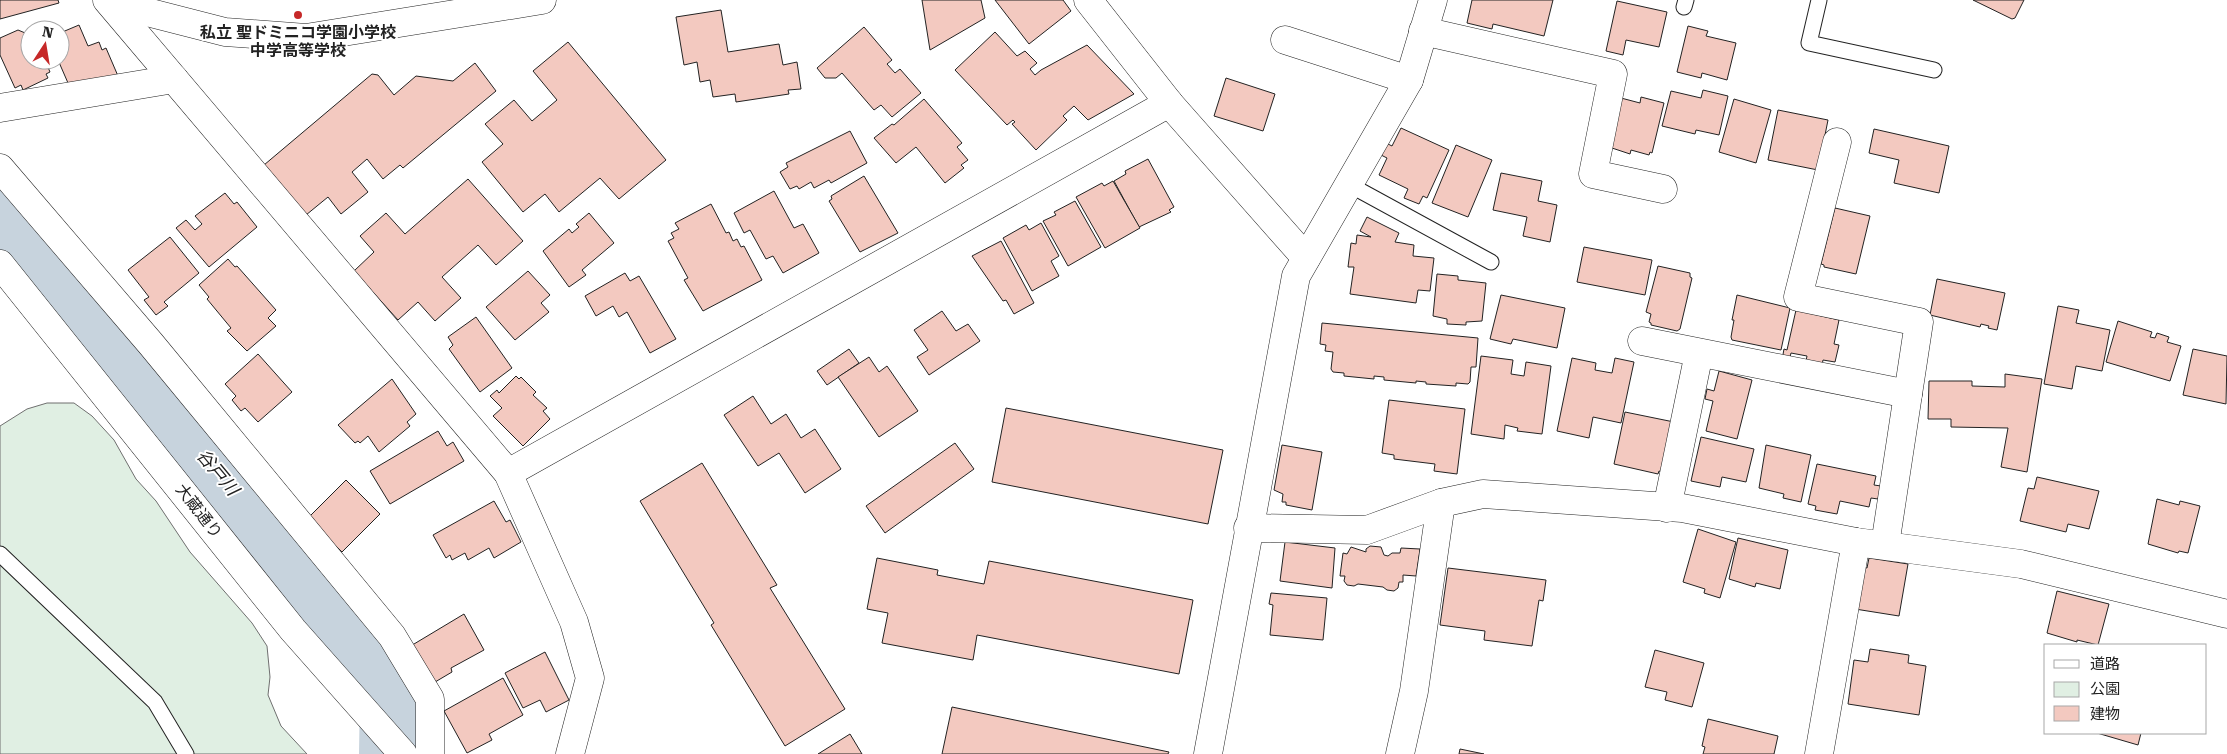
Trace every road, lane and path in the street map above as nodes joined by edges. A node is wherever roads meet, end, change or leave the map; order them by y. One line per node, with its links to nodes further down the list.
1 (107, 0): 10 (street)
2 (122, 0): 3 (street)
3 (542, 0)
4 (1088, 0): 12 (street)
5 (1433, 0): 7 (street)
6 (1819, 0): 9 (lane)
7 (1423, 31): 11 (street); 17 (street)
8 (1285, 40): 11 (street)
9 (1934, 70)
10 (174, 79): 13 (street); 24 (street)
11 (1409, 80): 16 (street)
12 (1169, 103): 18 (street); 24 (street)
13 (0, 108)
14 (1837, 142): 23 (street)
15 (0, 168): 34 (street)
16 (1348, 184): 18 (street); 19 (lane)
17 (1663, 189)
18 (1306, 258): 27 (street)
19 (1491, 262)
20 (0, 264): 32 (street, 大蔵通り)
21 (1642, 341): 22 (street)
22 (1699, 353): 23 (street); 26 (street)
23 (1908, 394): 29 (street)
24 (508, 473): 35 (street)
25 (1441, 503): 26 (street); 27 (street); 37 (street)
26 (1667, 508): 28 (street)
27 (1248, 528): 36 (street)
28 (1856, 542): 29 (street); 38 (street)
29 (1885, 546): 31 (street)
30 (0, 554): 33 (lane)
31 (2227, 614)
32 (395, 746)
33 (186, 754)
34 (430, 754)
35 (570, 754)
36 (1208, 754)
37 (1400, 754)
38 (1819, 754)

